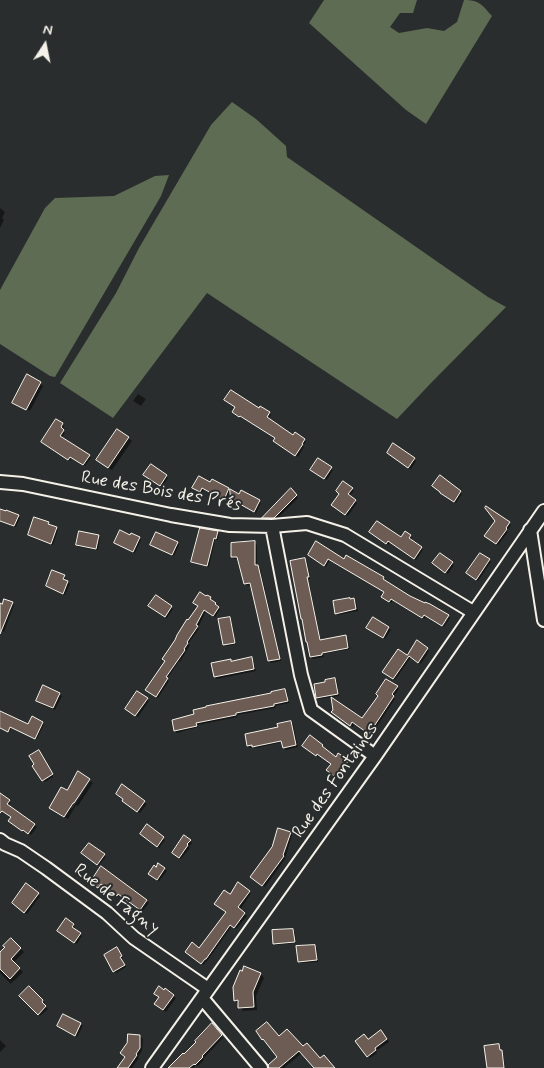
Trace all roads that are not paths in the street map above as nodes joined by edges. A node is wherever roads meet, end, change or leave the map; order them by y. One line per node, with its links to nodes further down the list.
1 (0, 482): 3 (street, Rue des Bois des Prés)
2 (544, 511): 4 (street, Rue des Fontaines)
3 (272, 526): 5 (street, Rue des Bois des Prés); 7 (street)
4 (530, 530): 5 (street, Rue des Fontaines); 6 (street)
5 (473, 612): 7 (street, Rue des Fontaines)
6 (544, 620)
7 (375, 756): 9 (street, Rue des Fontaines)
8 (0, 840): 9 (street, Rue de Fagny)
9 (205, 994): 10 (street, Rue des Fontaines); 11 (street, Rue de Fagny)
10 (152, 1068)
11 (261, 1068)

